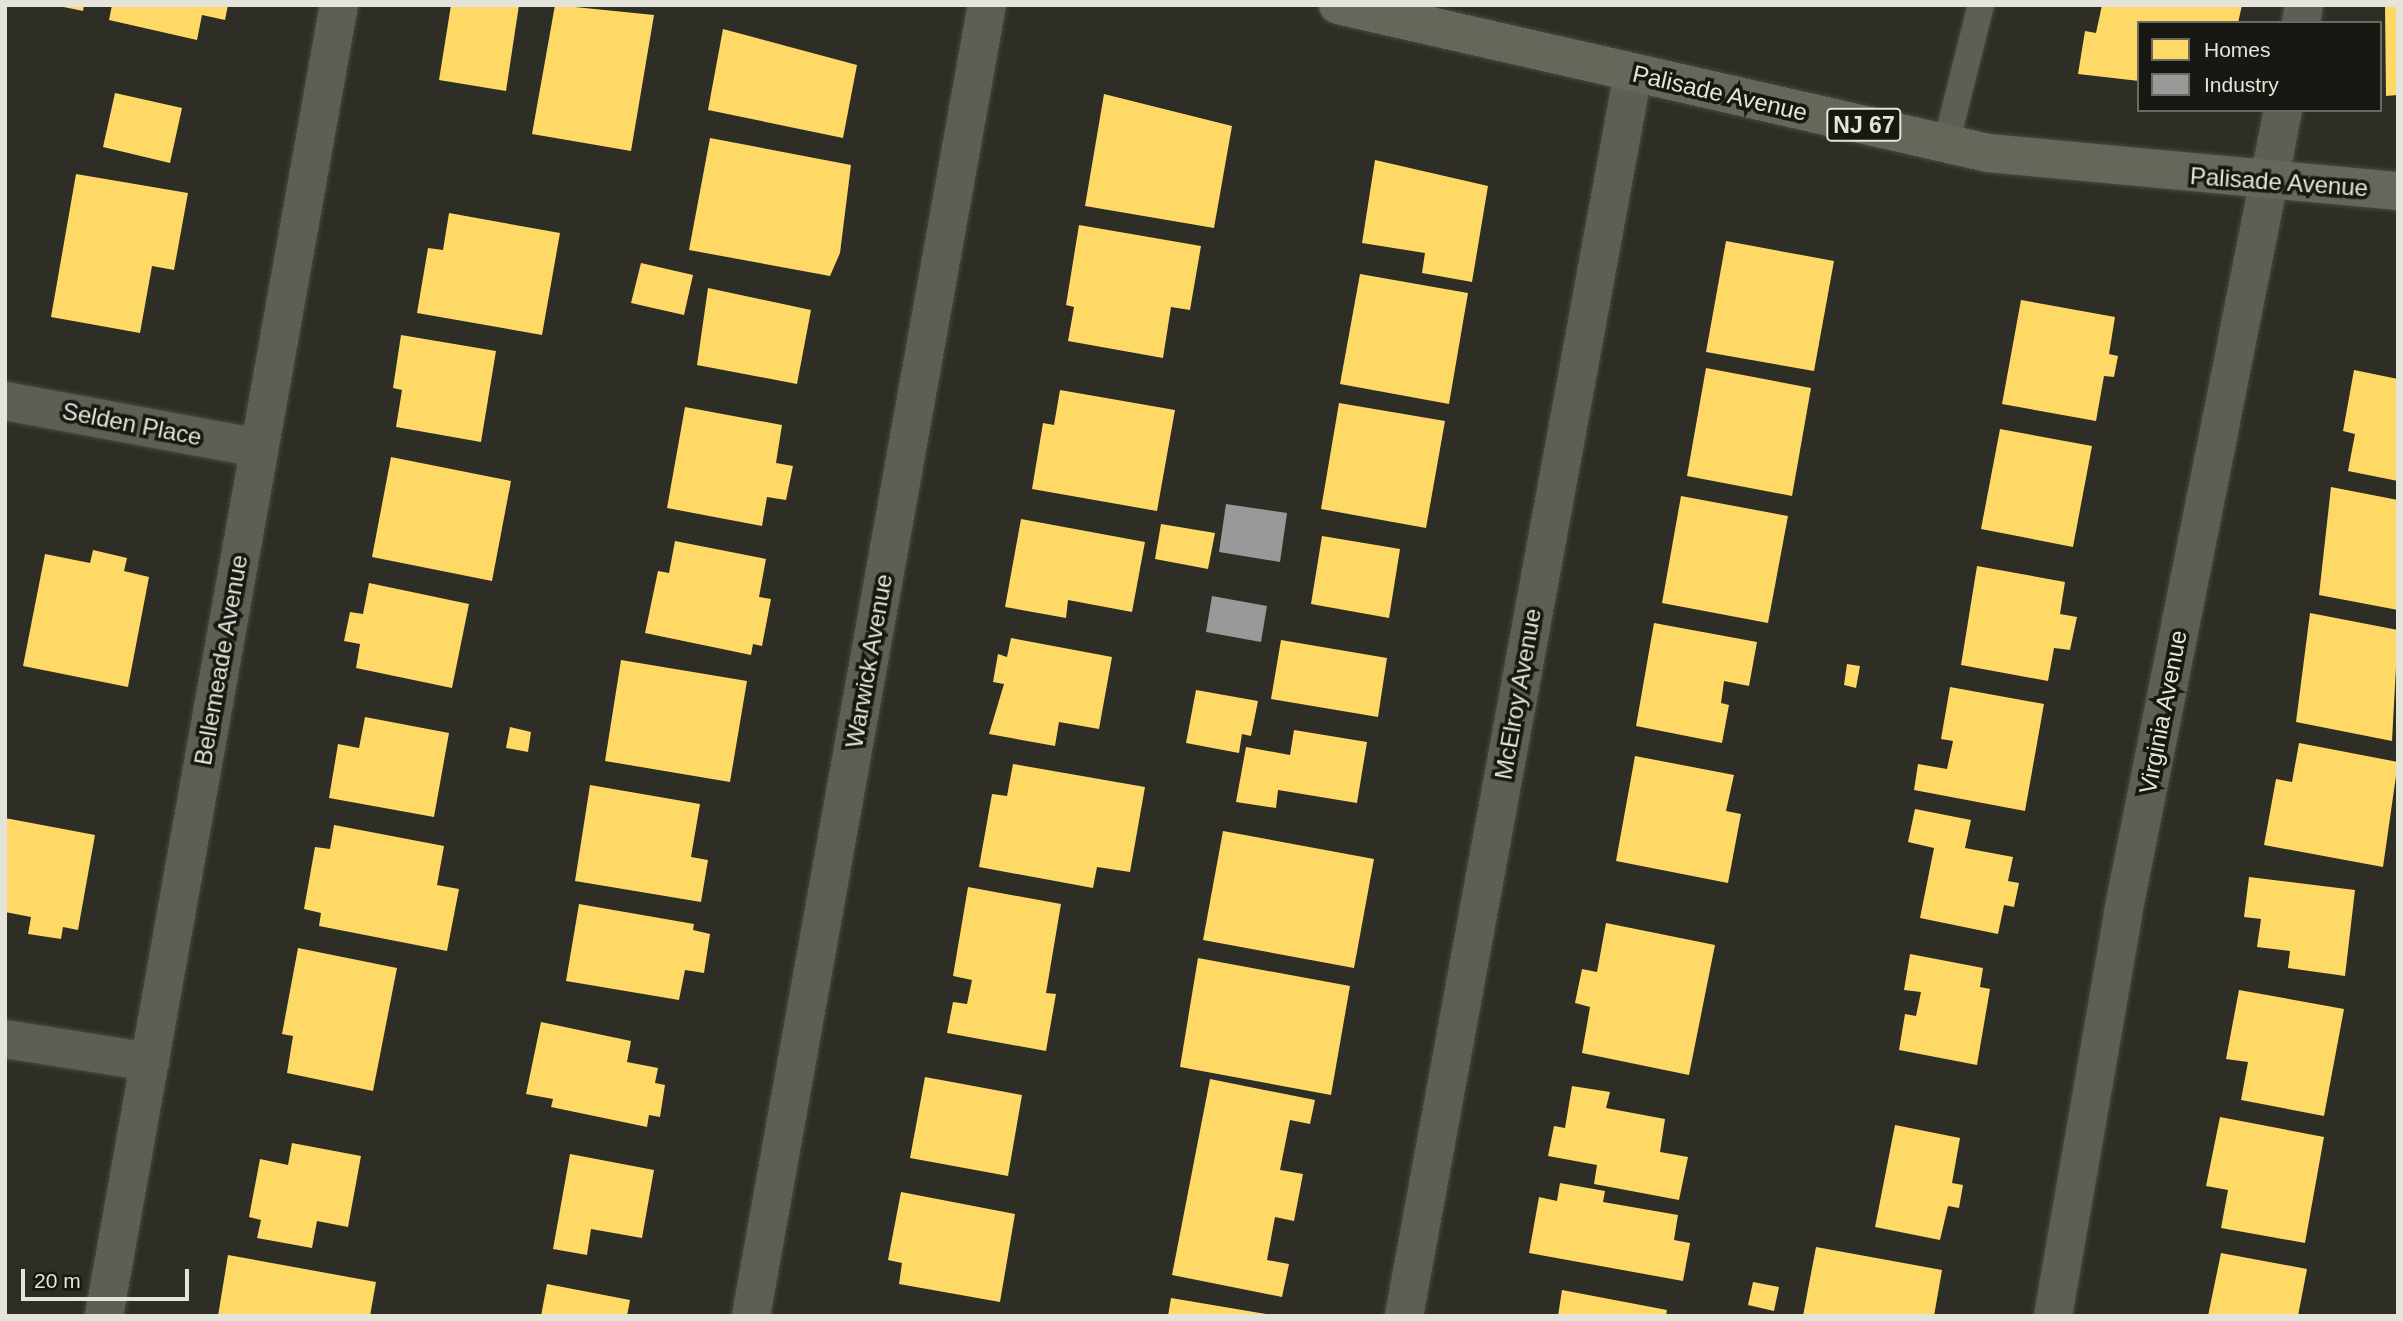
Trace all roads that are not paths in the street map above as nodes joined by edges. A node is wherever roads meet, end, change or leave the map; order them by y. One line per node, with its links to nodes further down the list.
1 (339, 5): 12 (street, Bellemeade Avenue)
2 (988, 5): 16 (street, Warwick Avenue)
3 (1338, 5): 5 (main road, Palisade Avenue / NJ 67)
4 (1981, 5): 8 (lane)
5 (1390, 11): 6 (main road, Palisade Avenue / NJ 67)
6 (1633, 73): 8 (main road, Palisade Avenue / NJ 67); 17 (street, McElroy Avenue)
7 (2283, 112): 9 (street, Virginia Avenue)
8 (1946, 144): 9 (main road, Palisade Avenue / NJ 67)
9 (2269, 182): 10 (main road, Palisade Avenue / NJ 67); 18 (street, Virginia Avenue)
10 (2398, 191)
11 (5, 401): 12 (street, Selden Place)
12 (259, 448): 14 (street, Bellemeade Avenue)
13 (5, 1039): 14 (street)
14 (150, 1062): 15 (street, Bellemeade Avenue)
15 (104, 1316)
16 (751, 1316)
17 (1404, 1316)
18 (2053, 1316)

